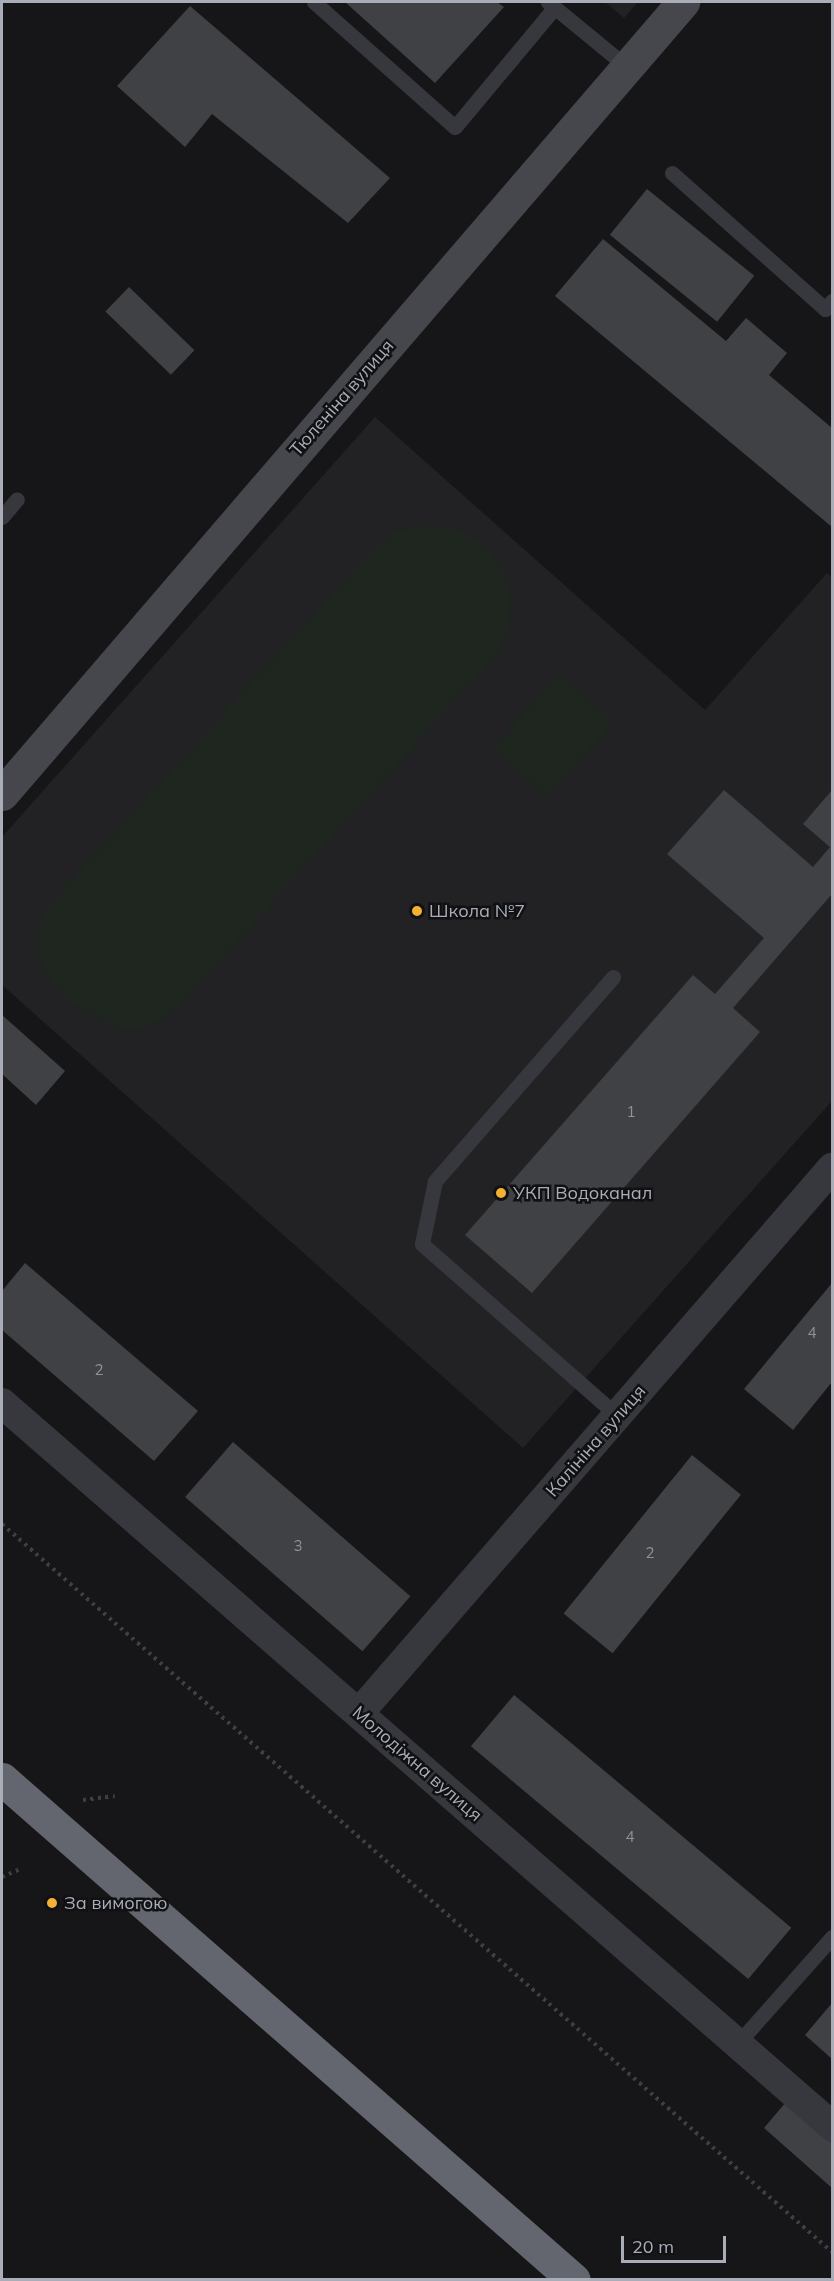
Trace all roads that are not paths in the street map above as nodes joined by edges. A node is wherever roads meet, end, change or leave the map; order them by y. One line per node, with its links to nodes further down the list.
1 (314, 2): 3 (lane)
2 (683, 2): 4 (street, Тюленіна вулиця)
3 (551, 5): 4 (lane)
4 (627, 67): 9 (street, Тюленіна вулиця)
5 (672, 173): 6 (lane)
6 (832, 301)
7 (17, 499): 8 (lane)
8 (2, 517)
9 (2, 794)
10 (613, 977): 13 (lane)
11 (832, 1168): 13 (street, Калініна вулиця)
12 (2, 1403): 14 (street, Молодіжна вулиця)
13 (618, 1416): 14 (street, Калініна вулиця)
14 (359, 1713): 17 (street, Молодіжна вулиця)
15 (2, 1779): 19 (highway)
16 (832, 1937): 17 (lane)
17 (738, 2043): 18 (street, Молодіжна вулиця)
18 (832, 2126)
19 (574, 2280)

